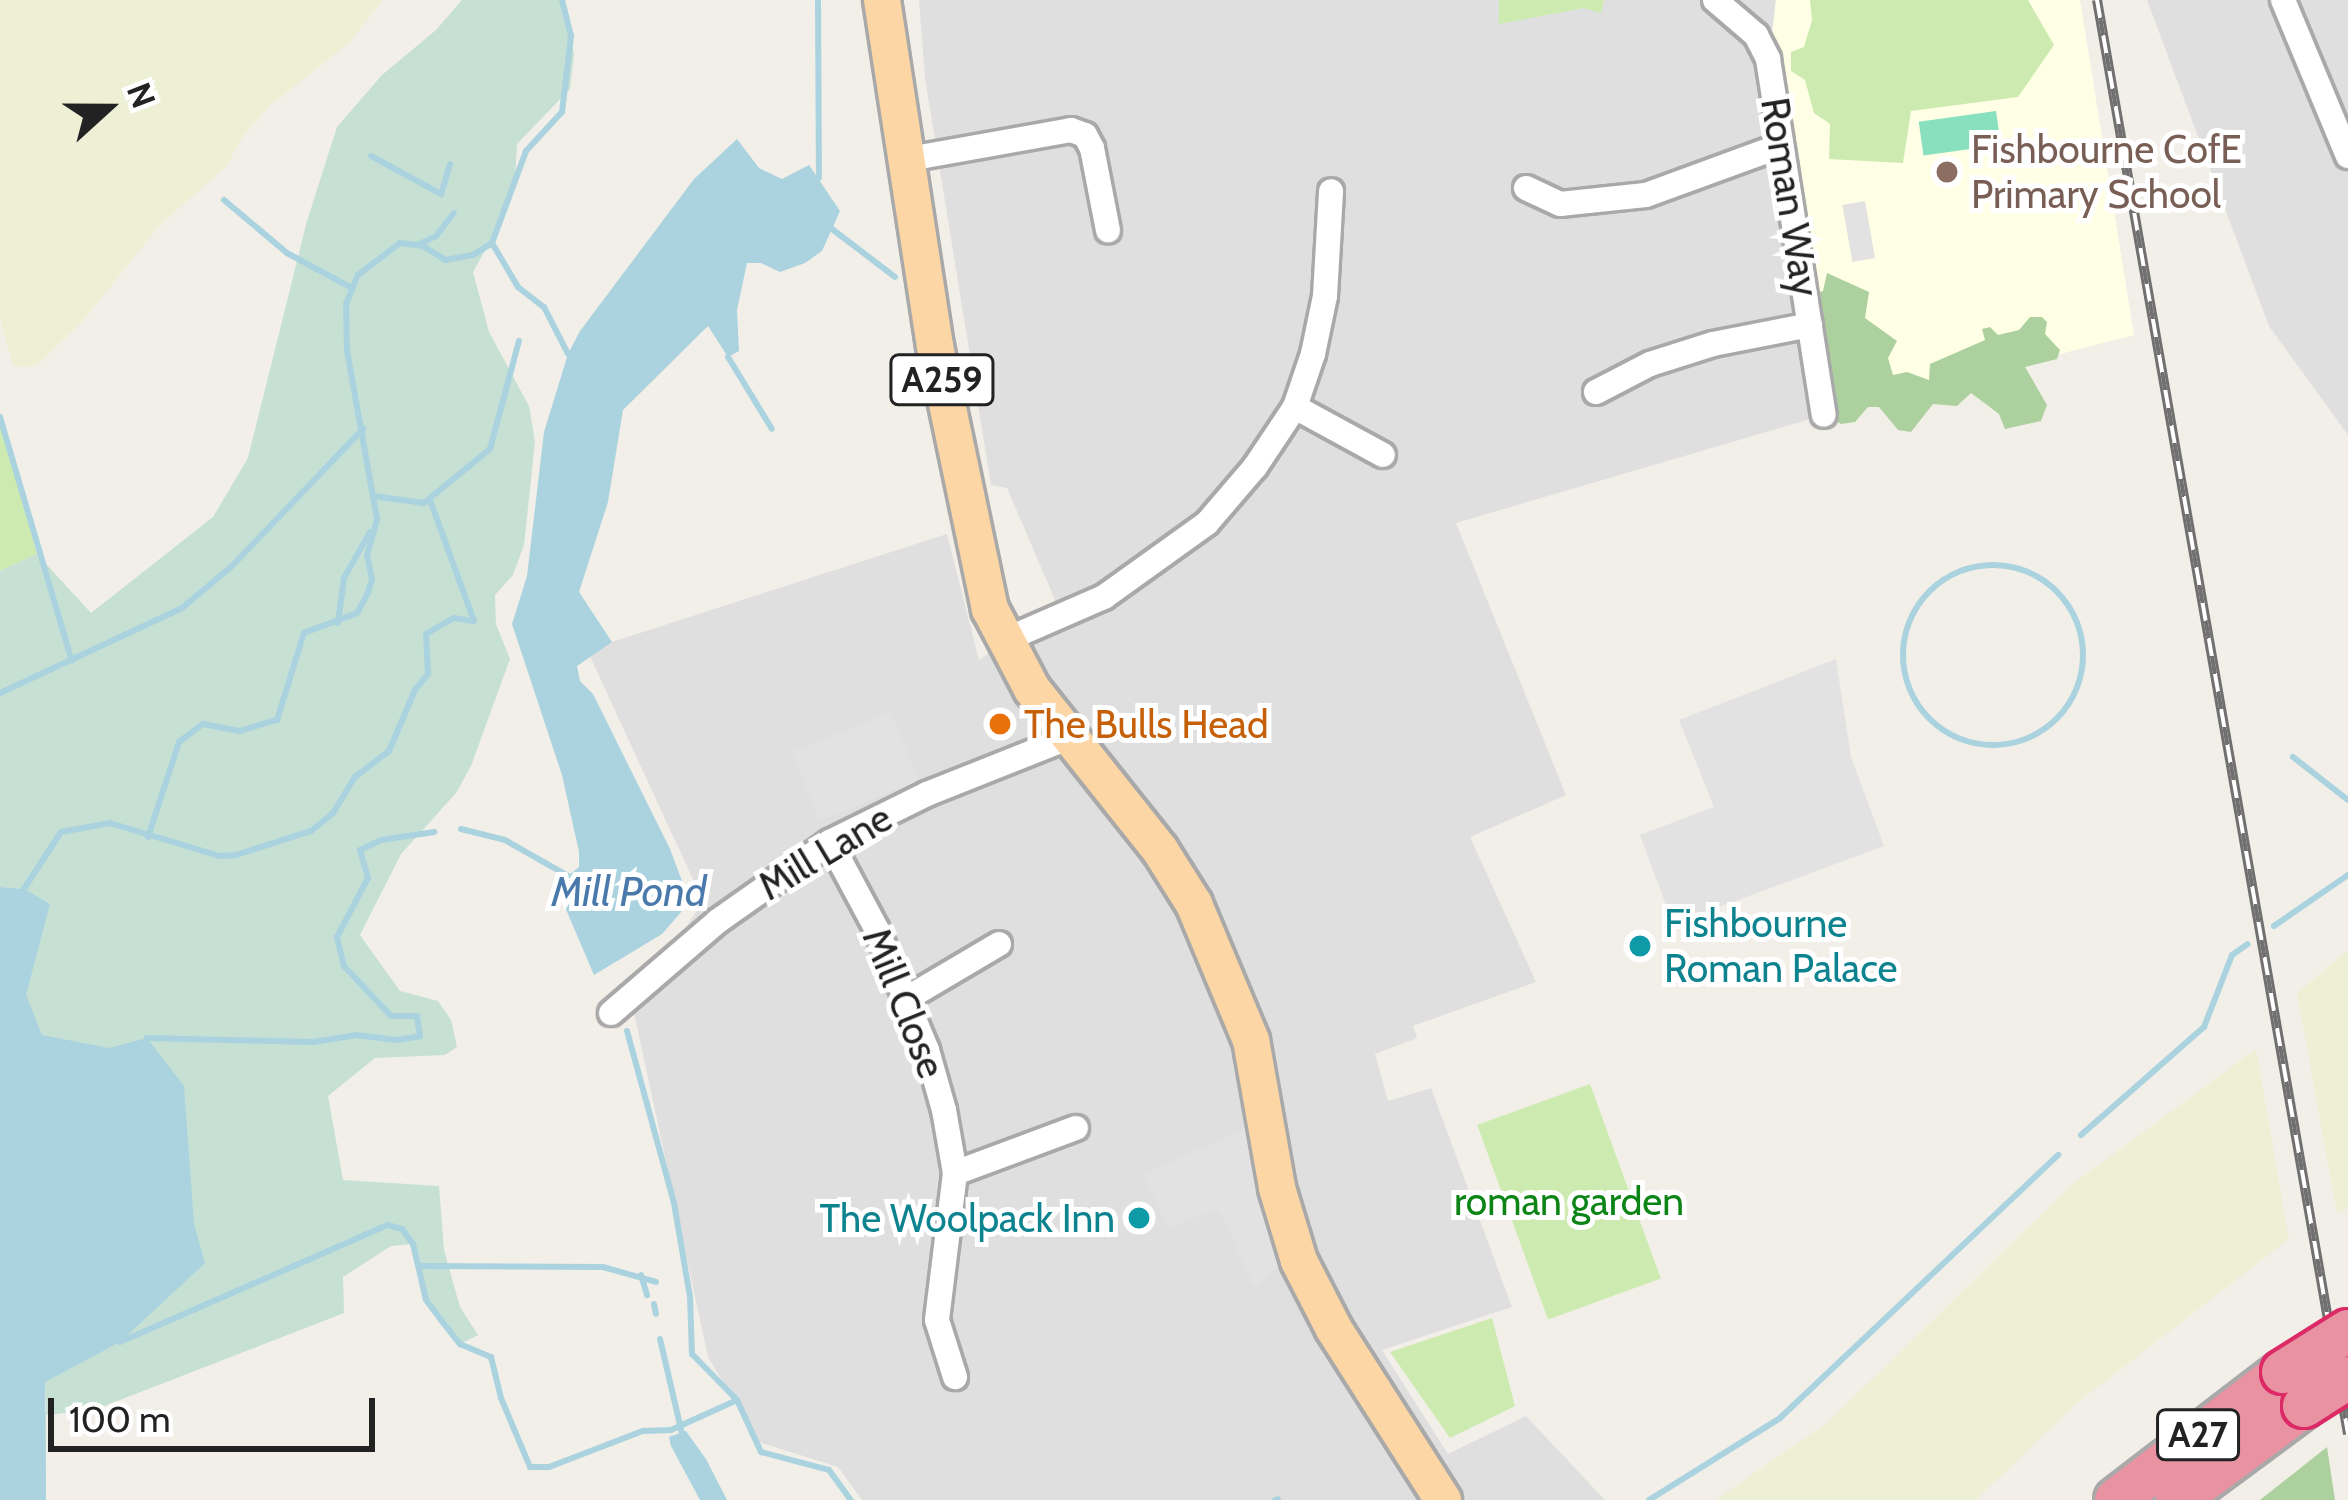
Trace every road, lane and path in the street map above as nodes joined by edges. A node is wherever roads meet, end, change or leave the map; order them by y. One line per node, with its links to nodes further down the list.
1 (882, 0): 6 (main road, A259)
2 (1715, 0): 4 (street, Roman Way)
3 (2283, 0): 5 (street)
4 (1780, 146): 7 (street); 10 (street, Roman Way)
5 (2348, 156)
6 (903, 160): 9 (street); 15 (main road, A259)
7 (1526, 188)
8 (1331, 191): 12 (street)
9 (1108, 230)
10 (1810, 325): 11 (street); 13 (street, Roman Way)
11 (1596, 392)
12 (1295, 407): 14 (street); 15 (street)
13 (1824, 415)
14 (1383, 455)
15 (1003, 640): 16 (main road, A259)
16 (1068, 738): 17 (street, Mill Lane); 27 (main road, A259)
17 (830, 842): 19 (street, Mill Close); 20 (street, Mill Lane)
18 (999, 944): 19 (street)
19 (906, 999): 22 (street, Mill Close)
20 (611, 1013)
21 (1076, 1128): 22 (street)
22 (956, 1173): 24 (street, Mill Close)
23 (2348, 1331): 26 (highway, A27, bridge)
24 (955, 1377)
25 (2348, 1378): 26 (highway, A27, bridge)
26 (2293, 1389): 28 (highway, A27); 29 (highway, A27)
27 (1443, 1500)
28 (2116, 1500)
29 (2176, 1500)

